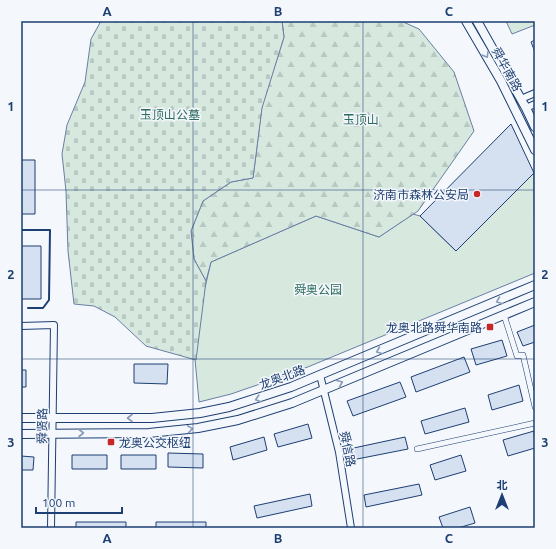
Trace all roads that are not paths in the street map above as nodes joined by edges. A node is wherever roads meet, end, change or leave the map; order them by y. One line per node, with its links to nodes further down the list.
1 (466, 21): 8 (main road, 舜华南路, one-way to 8)
2 (477, 21): 4 (main road, 舜华南路)
3 (535, 93): 4 (street)
4 (521, 99): 6 (main road, 舜华南路)
5 (535, 104): 6 (street)
6 (526, 108): 7 (main road, 舜华南路)
7 (535, 127)
8 (535, 150)
9 (535, 285): 13 (main road, 龙奥北路, one-way to 13)
10 (535, 302): 11 (main road)
11 (504, 315): 14 (main road, one-way to 11); 15 (street)
12 (21, 326): 17 (street, 舜贤路)
13 (320, 375): 14 (street, 舜信路); 17 (main road, 龙奥北路, one-way to 17)
14 (324, 389): 19 (main road, one-way to 14); 23 (street, 舜信路)
15 (535, 407)
16 (21, 418): 17 (main road, 龙奥北路)
17 (53, 418): 19 (street, 舜贤路)
18 (535, 423): 21 (street)
19 (52, 433): 20 (main road); 22 (street, 舜贤路)
20 (21, 434)
21 (417, 450)
22 (51, 528)
23 (351, 528)

